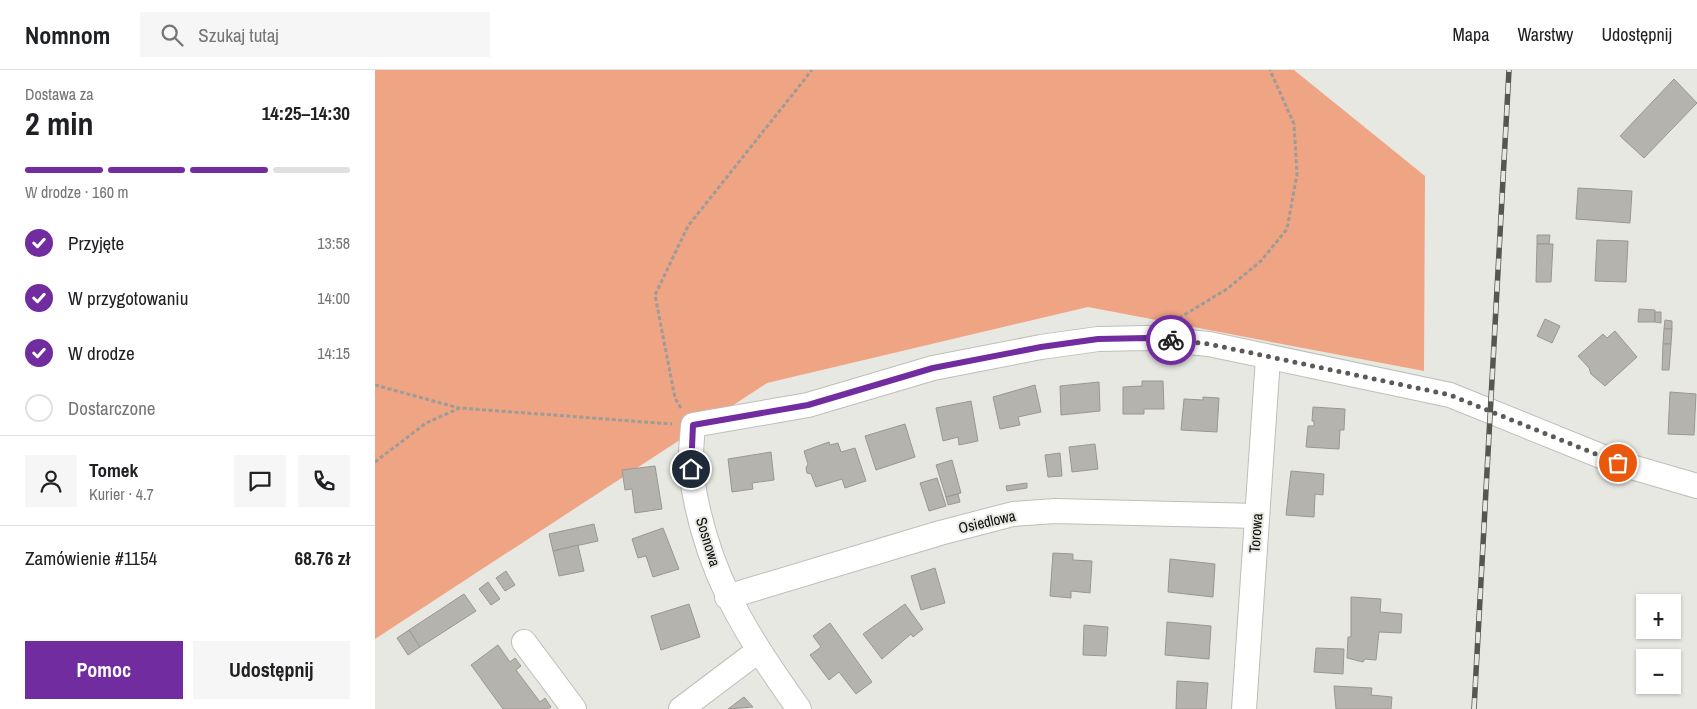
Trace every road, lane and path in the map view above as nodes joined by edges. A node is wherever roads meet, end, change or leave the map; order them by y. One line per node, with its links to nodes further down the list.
1 (811, 70): 7 (path)
2 (1270, 70): 3 (path)
3 (1147, 338): 4 (street); 7 (street)
4 (1268, 358): 9 (street); 10 (street, Torowa)
5 (375, 385): 6 (path)
6 (460, 408): 7 (path); 8 (path)
7 (693, 425): 11 (street, Sosnowa)
8 (375, 462)
9 (1697, 486)
10 (1257, 516): 11 (street, Osiedlowa); 17 (street, Torowa)
11 (727, 597): 13 (street, Sosnowa)
12 (524, 642): 14 (street)
13 (758, 651): 15 (street); 16 (street, Sosnowa)
14 (574, 709)
15 (681, 709)
16 (799, 709)
17 (1244, 709)

